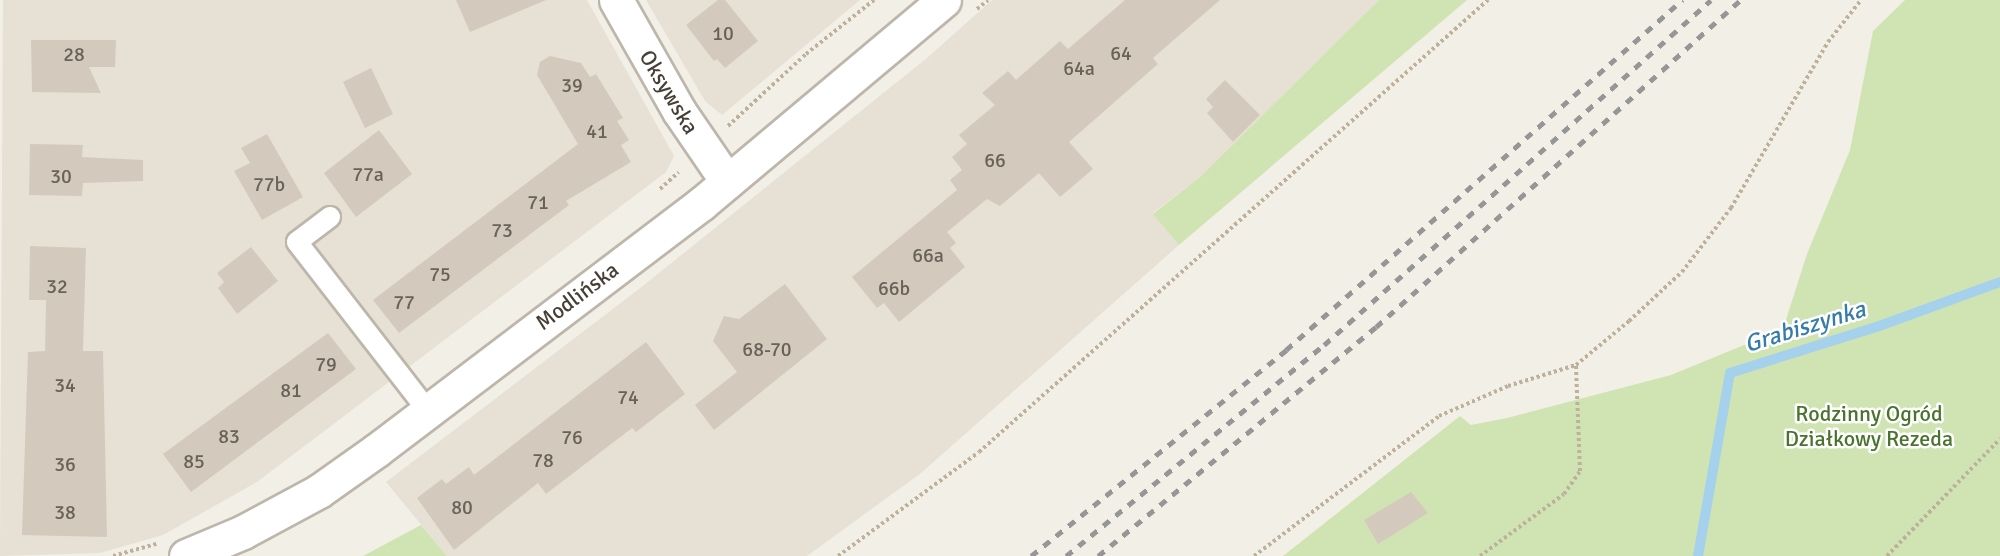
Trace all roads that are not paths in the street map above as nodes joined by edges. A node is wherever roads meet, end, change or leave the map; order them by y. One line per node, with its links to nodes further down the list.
1 (616, 0): 3 (street, Oksywska)
2 (944, 0): 3 (street, Modlińska)
3 (727, 181): 5 (street, Modlińska)
4 (330, 217): 5 (lane)
5 (428, 411): 6 (street, Modlińska)
6 (186, 556)

